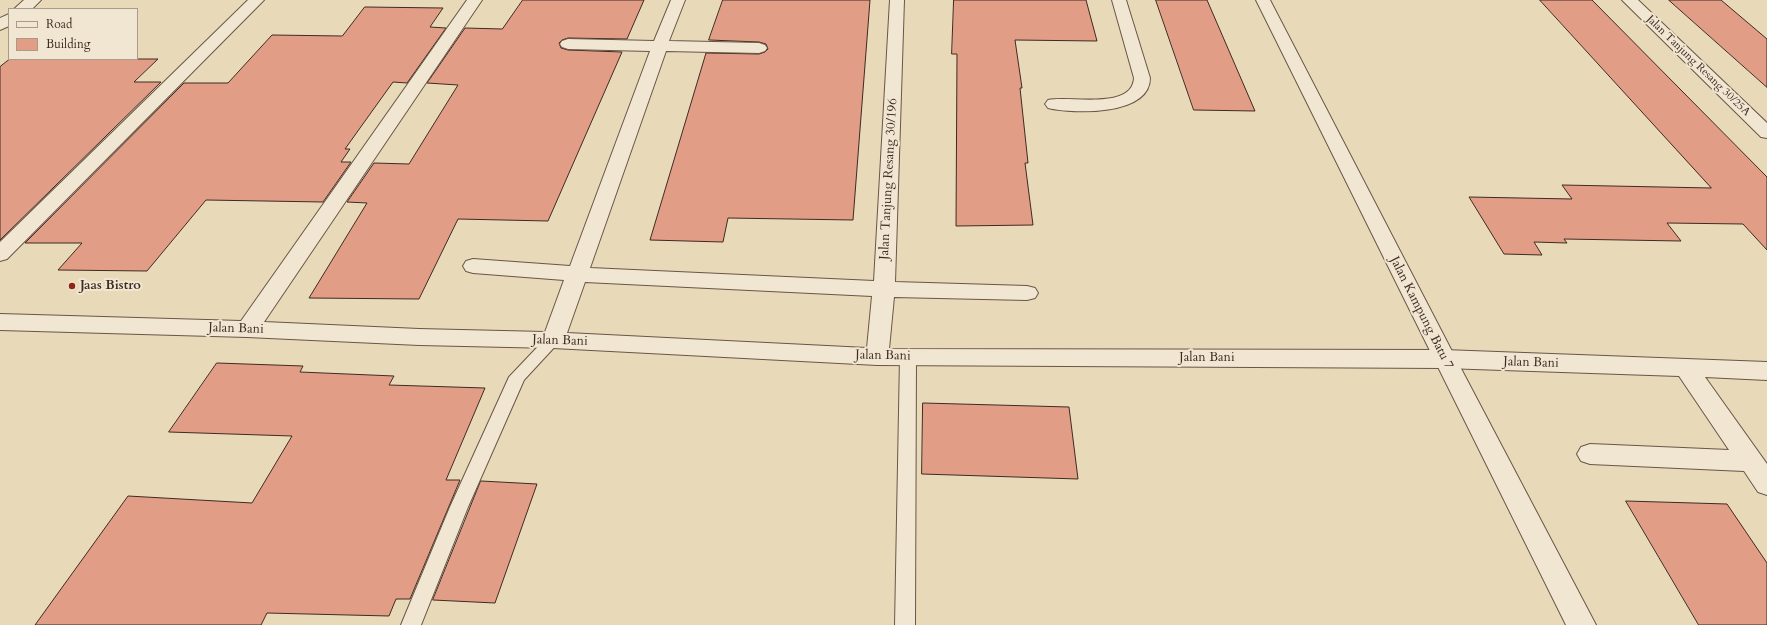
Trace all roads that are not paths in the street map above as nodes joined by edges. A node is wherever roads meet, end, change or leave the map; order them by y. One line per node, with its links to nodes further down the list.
1 (34, 0): 9 (street)
2 (257, 0): 15 (street)
3 (475, 0): 21 (street)
4 (678, 0): 11 (street)
5 (897, 0): 18 (street, Jalan Tanjung Resang 30/196)
6 (1119, 0): 13 (street)
7 (1263, 0): 25 (street, Jalan Kampung Batu 7)
8 (1629, 0): 14 (street, Jalan Tanjung Resang 30/25A)
9 (23, 8)
10 (568, 44): 11 (street)
11 (659, 46): 12 (street); 17 (street)
12 (759, 48)
13 (1054, 104)
14 (1767, 132)
15 (0, 254)
16 (473, 266): 17 (street)
17 (578, 275): 18 (street); 22 (street)
18 (884, 289): 19 (street); 23 (street, Jalan Tanjung Resang 30/196)
19 (1027, 293)
20 (0, 322): 21 (street, Jalan Bani)
21 (247, 329): 22 (street, Jalan Bani)
22 (553, 340): 23 (street, Jalan Bani); 31 (lane)
23 (877, 357): 24 (street, Jalan Bani)
24 (908, 357): 25 (street, Jalan Bani); 32 (lane)
25 (1444, 359): 26 (street, Jalan Bani); 33 (street, Jalan Kampung Batu 7)
26 (1686, 369): 27 (street, Jalan Bani); 29 (street)
27 (1767, 371)
28 (1590, 454): 29 (street)
29 (1750, 461): 30 (street)
30 (1767, 484)
31 (412, 625)
32 (905, 625)
33 (1581, 625)

